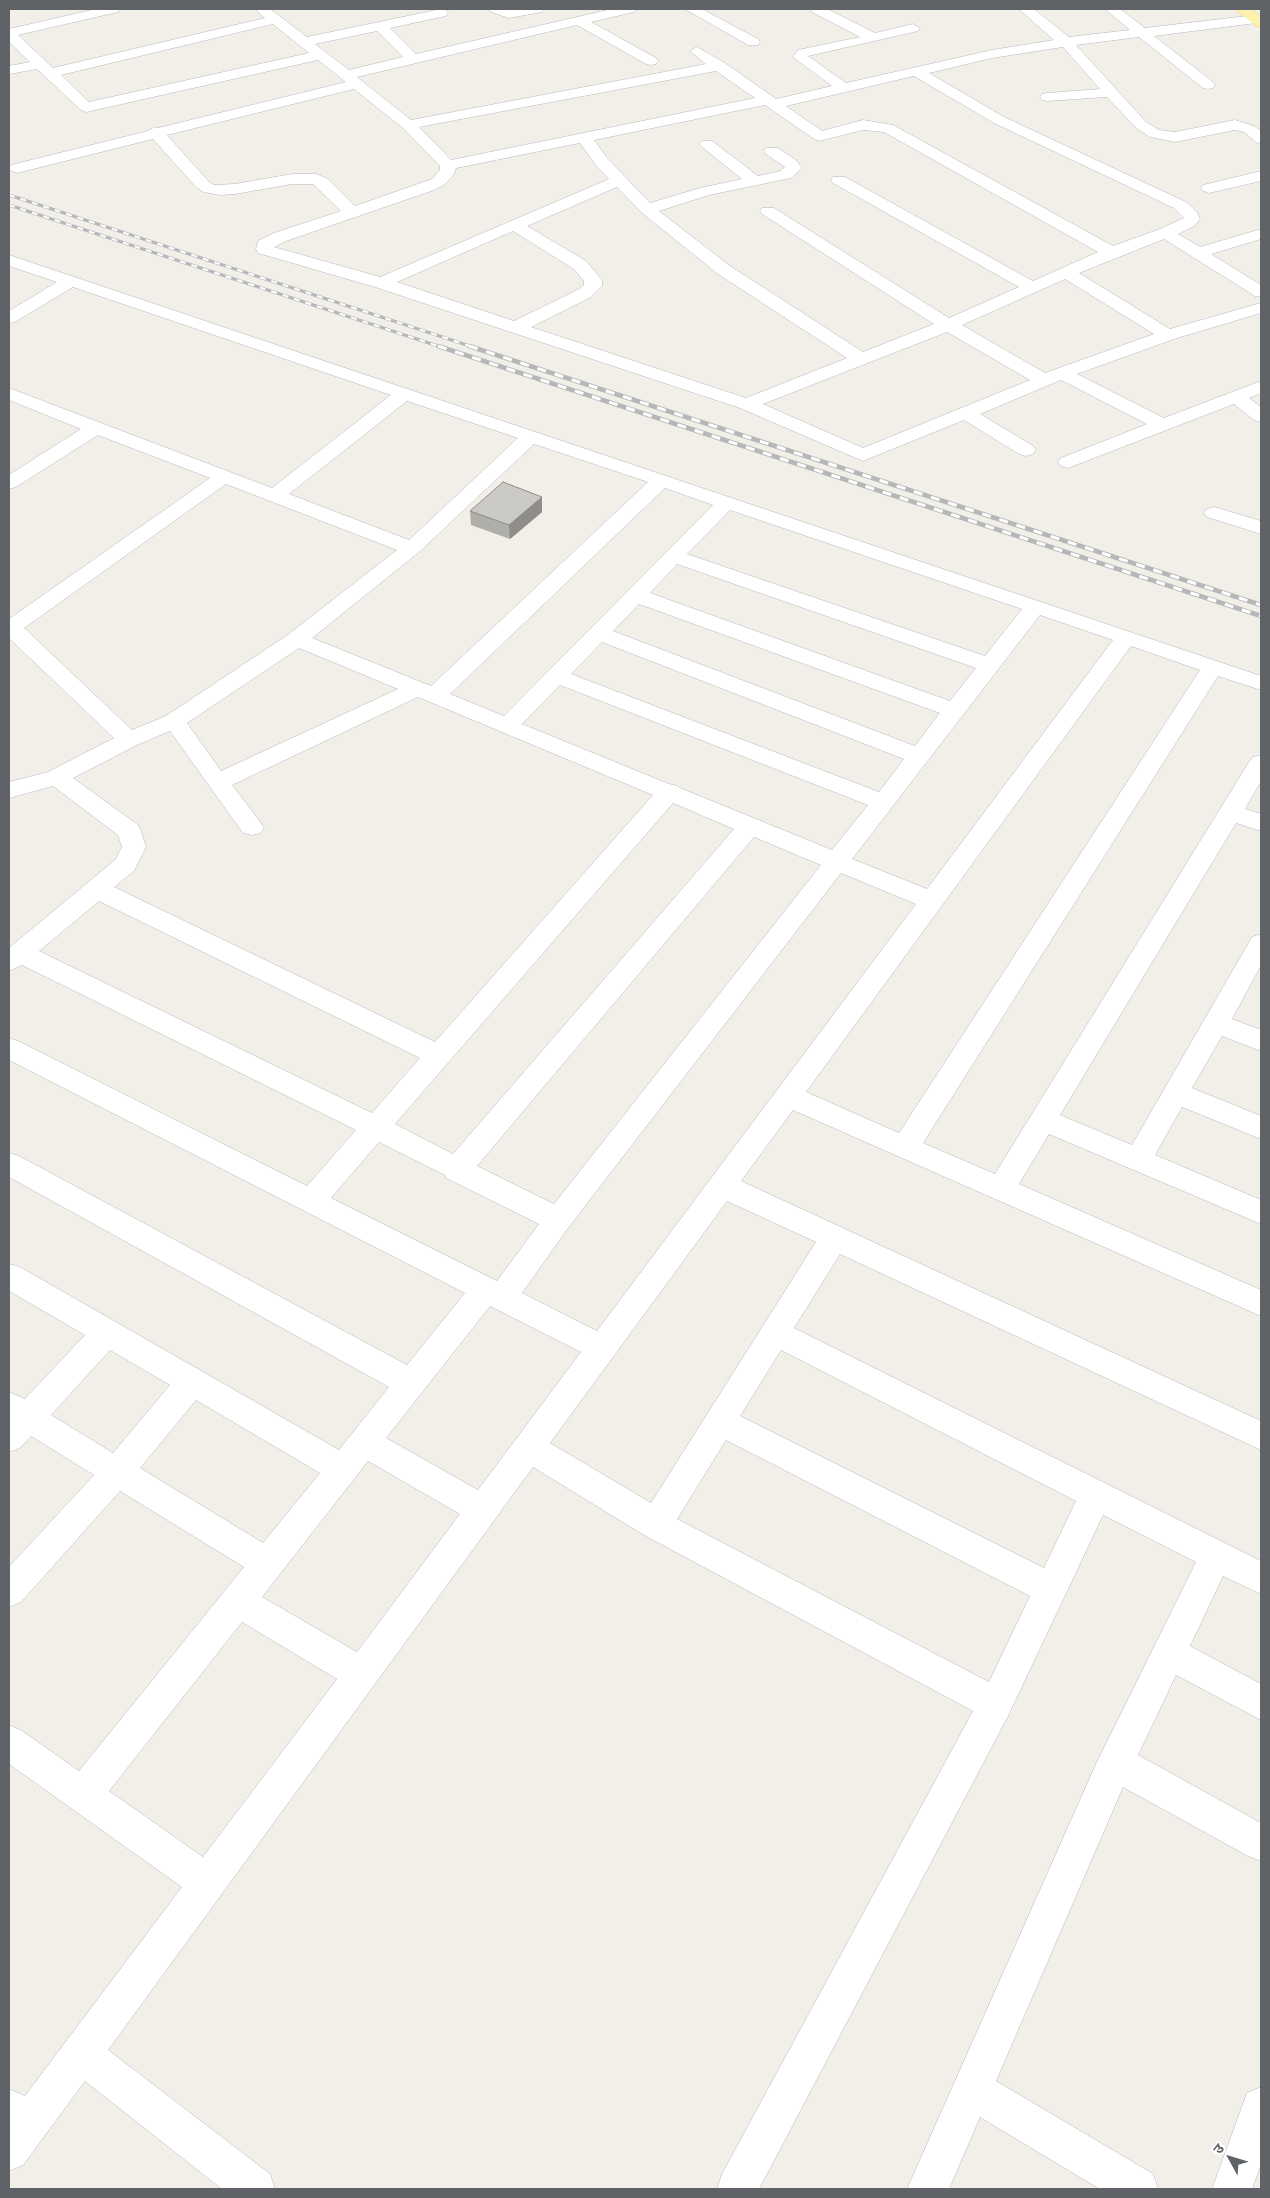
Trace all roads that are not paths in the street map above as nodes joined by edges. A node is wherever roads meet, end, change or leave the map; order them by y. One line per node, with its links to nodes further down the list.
1 (113, 9): 18 (street)
2 (496, 9): 3 (street)
3 (537, 9)
4 (629, 9): 10 (street)
5 (692, 9): 21 (street)
6 (820, 9): 19 (street)
7 (1026, 9): 22 (street)
8 (1112, 9): 17 (street)
9 (1242, 9): 14 (main road)
10 (599, 12): 13 (street)
11 (272, 13): 20 (street); 28 (street)
12 (441, 13): 15 (street)
13 (579, 21): 25 (street); 26 (street)
14 (1259, 21): 17 (street)
15 (380, 26): 20 (street); 25 (street)
16 (913, 28): 19 (street)
17 (1141, 33): 22 (street); 32 (street)
18 (9, 34): 28 (street)
19 (872, 38): 33 (street)
20 (305, 42): 24 (street)
21 (753, 42)
22 (1066, 42): 30 (street); 35 (street)
23 (697, 51): 27 (street)
24 (320, 55): 31 (street); 39 (street)
25 (413, 60): 31 (street)
26 (651, 60)
27 (720, 66): 37 (street); 41 (street)
28 (45, 68): 29 (street); 39 (street)
29 (9, 70)
30 (915, 71): 33 (street); 60 (street)
31 (350, 79): 41 (street); 43 (street)
32 (1208, 85)
33 (844, 88): 34 (street)
34 (824, 92): 37 (street); 38 (street)
35 (1113, 92): 36 (street); 45 (street)
36 (1047, 97)
37 (770, 102): 42 (street); 44 (street)
38 (837, 103)
39 (86, 107): 46 (street)
40 (850, 114): 42 (street)
41 (408, 125): 49 (street)
42 (863, 126): 62 (street)
43 (154, 132): 46 (street); 58 (street)
44 (584, 137): 49 (street); 52 (street)
45 (1261, 139)
46 (122, 141): 50 (street)
47 (707, 144): 48 (street)
48 (731, 162): 53 (street); 53 (street)
49 (448, 165): 58 (street)
50 (18, 168)
51 (1261, 176): 55 (street)
52 (619, 180): 56 (street); 59 (street)
53 (755, 180): 56 (street)
54 (839, 180): 68 (street)
55 (1209, 188)
56 (647, 209): 75 (street)
57 (768, 211): 72 (street)
58 (351, 212): 67 (street)
59 (514, 224): 67 (street); 73 (street)
60 (1166, 233): 62 (street); 63 (street)
61 (1261, 234): 63 (street)
62 (1112, 252): 65 (street)
63 (1196, 254): 69 (street)
64 (9, 260): 66 (street)
65 (1066, 272): 68 (street); 74 (street)
66 (71, 281): 71 (street); 80 (street)
67 (381, 283): 73 (street)
68 (1033, 288): 72 (street)
69 (1261, 292)
70 (1261, 308): 74 (street)
71 (9, 318)
72 (948, 325): 75 (street); 77 (street)
73 (514, 328): 82 (street)
74 (1168, 335): 76 (street)
75 (860, 359): 82 (street)
76 (1062, 373): 77 (street); 85 (street)
77 (1044, 380): 83 (street)
78 (1261, 387): 81 (street)
79 (9, 394): 86 (street)
80 (404, 394): 87 (street); 93 (street)
81 (1236, 397): 84 (street); 85 (street)
82 (747, 404): 83 (street)
83 (966, 413): 88 (street)
84 (1261, 416)
85 (1163, 425): 89 (street)
86 (96, 428): 90 (street); 92 (street)
87 (530, 437): 91 (street); 97 (street)
88 (1026, 450)
89 (1068, 462)
90 (224, 477): 93 (street); 101 (street)
91 (661, 481): 94 (street); 109 (street)
92 (9, 483)
93 (274, 496): 97 (street)
94 (726, 503): 98 (street); 100 (street)
95 (1214, 512): 96 (street)
96 (1261, 528)
97 (412, 548): 104 (street)
98 (673, 556): 99 (street); 105 (street)
99 (635, 595): 102 (street); 110 (street)
100 (1035, 607): 103 (street); 105 (street)
101 (10, 627): 113 (street)
102 (598, 633): 107 (street); 114 (street)
103 (1126, 638): 106 (street); 127 (street)
104 (297, 639): 109 (street); 111 (street)
105 (990, 664): 110 (street)
106 (1213, 667): 108 (street); 139 (street)
107 (557, 676): 112 (street); 120 (street)
108 (1261, 683)
109 (427, 692): 112 (street); 117 (street)
110 (954, 710): 114 (street)
111 (174, 720): 113 (street); 117 (street)
112 (508, 725): 119 (street)
113 (129, 740): 116 (street)
114 (918, 756): 120 (street)
115 (1261, 764): 121 (street)
116 (56, 777): 118 (street); 126 (street)
117 (216, 782): 124 (street)
118 (10, 791)
119 (670, 792): 123 (street); 132 (street)
120 (883, 802): 125 (street)
121 (1232, 813): 122 (street); 136 (street)
122 (1261, 823)
123 (751, 825): 125 (street); 142 (street)
124 (252, 827)
125 (837, 861): 127 (street); 147 (street)
126 (96, 889): 129 (street); 132 (street)
127 (932, 901): 135 (street)
128 (1259, 951): 130 (street)
129 (14, 958): 137 (street)
130 (1216, 1023): 131 (street); 134 (street)
131 (1261, 1040)
132 (438, 1055): 137 (street)
133 (13, 1057): 145 (street)
134 (1176, 1093): 138 (street); 140 (street)
135 (788, 1096): 139 (street); 143 (street)
136 (1044, 1120): 140 (street); 144 (street)
137 (375, 1128): 142 (street); 145 (street)
138 (1261, 1128)
139 (905, 1147): 144 (street)
140 (1138, 1160): 146 (street)
141 (9, 1164): 156 (street)
142 (456, 1170): 147 (street)
143 (721, 1185): 148 (street); 154 (street)
144 (1001, 1189): 151 (street)
145 (311, 1201): 150 (street)
146 (1261, 1212)
147 (558, 1220): 150 (street)
148 (834, 1238): 153 (street); 159 (street)
149 (14, 1287): 152 (street)
150 (494, 1293): 154 (street); 156 (street)
151 (1261, 1303)
152 (107, 1333): 155 (street); 157 (street)
153 (775, 1334): 158 (street); 164 (street)
154 (602, 1348): 161 (street)
155 (192, 1382): 162 (street); 163 (street)
156 (411, 1384): 160 (street)
157 (15, 1421): 163 (street)
158 (720, 1421): 166 (street); 170 (street)
159 (1261, 1436)
160 (364, 1442): 162 (street); 165 (street)
161 (528, 1447): 165 (street); 166 (street)
162 (343, 1469): 168 (street)
163 (117, 1472): 168 (street); 171 (street)
164 (1096, 1495): 167 (street); 170 (street)
165 (482, 1510): 174 (street)
166 (656, 1524): 176 (street)
167 (1216, 1555): 169 (street); 173 (street)
168 (268, 1563): 172 (street)
169 (1261, 1578)
170 (1051, 1589): 176 (street)
171 (9, 1591)
172 (238, 1601): 174 (street); 179 (street)
173 (1169, 1653): 175 (street); 178 (street)
174 (361, 1674): 181 (street)
175 (1261, 1703)
176 (996, 1704): 187 (street)
177 (9, 1743): 179 (street)
178 (1116, 1763): 180 (street); 183 (street)
179 (83, 1795): 181 (street)
180 (1261, 1843)
181 (207, 1882): 182 (street)
182 (80, 2053): 185 (street); 186 (street)
183 (972, 2089): 188 (street); 189 (street)
184 (1261, 2106): 190 (street)
185 (15, 2128)
186 (238, 2184)
187 (736, 2189)
188 (928, 2189)
189 (1138, 2189)
190 (1232, 2189)

